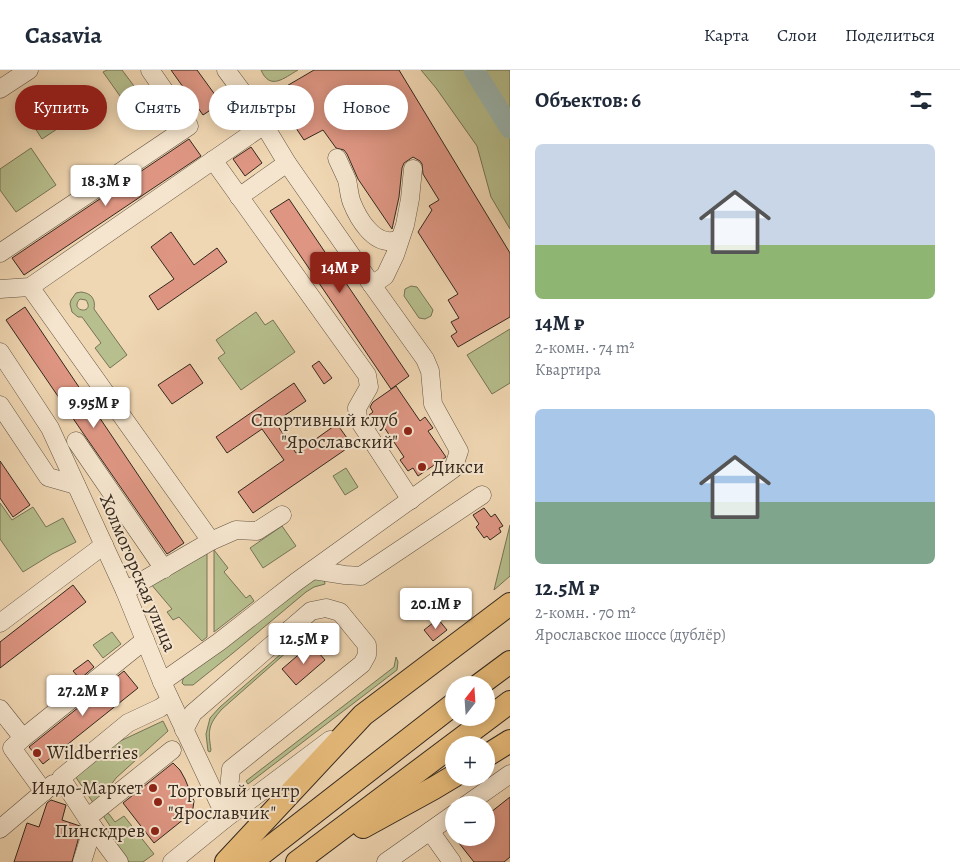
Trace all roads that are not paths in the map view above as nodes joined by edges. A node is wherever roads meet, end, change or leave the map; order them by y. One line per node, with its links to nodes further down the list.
1 (29, 70): 5 (street)
2 (150, 70): 14 (street)
3 (226, 70): 4 (street)
4 (238, 85)
5 (0, 89)
6 (257, 130): 9 (street)
7 (267, 130): 10 (street)
8 (337, 158): 13 (street)
9 (213, 160): 12 (street); 16 (street)
10 (287, 163): 12 (street); 15 (street)
11 (413, 169): 13 (street)
12 (239, 197): 23 (street)
13 (400, 238): 15 (street)
14 (0, 252)
15 (372, 285): 23 (street)
16 (30, 287): 17 (street); 25 (street)
17 (0, 289)
18 (0, 352): 21 (street, Холмогорская улица)
19 (0, 405): 21 (street)
20 (76, 441): 27 (street)
21 (76, 485): 26 (street, Холмогорская улица)
22 (482, 495): 28 (street)
23 (411, 500): 28 (street)
24 (282, 515): 25 (street)
25 (212, 541): 27 (street)
26 (104, 545): 29 (street, Холмогорская улица); 31 (street)
27 (164, 569): 29 (street)
28 (313, 570): 35 (street)
29 (125, 591): 32 (street, Холмогорская улица)
30 (510, 604): 40 (main road)
31 (0, 623)
32 (145, 640): 35 (street, Холмогорская улица); 42 (street)
33 (510, 662): 34 (main road)
34 (491, 676)
35 (162, 682): 36 (street, Холмогорская улица)
36 (170, 701): 41 (street, Холмогорская улица); 47 (street)
37 (510, 702): 61 (main road)
38 (0, 709): 42 (street)
39 (445, 711): 60 (main road)
40 (364, 715): 51 (street); 59 (main road)
41 (184, 730): 51 (street, Холмогорская улица); 51 (street)
42 (23, 738): 49 (street)
43 (510, 741): 45 (main road)
44 (172, 750): 53 (street)
45 (495, 750)
46 (510, 774): 50 (street)
47 (61, 778): 49 (street); 53 (street)
48 (445, 781): 61 (main road)
49 (44, 792): 54 (street)
50 (479, 796)
51 (226, 818): 58 (street)
52 (445, 820): 55 (street)
53 (90, 823): 56 (street); 57 (street)
54 (0, 829)
55 (430, 831): 62 (street); 63 (street)
56 (82, 862)
57 (119, 862)
58 (172, 862)
59 (226, 862)
60 (251, 862)
61 (298, 862)
62 (386, 862)
63 (452, 862)

